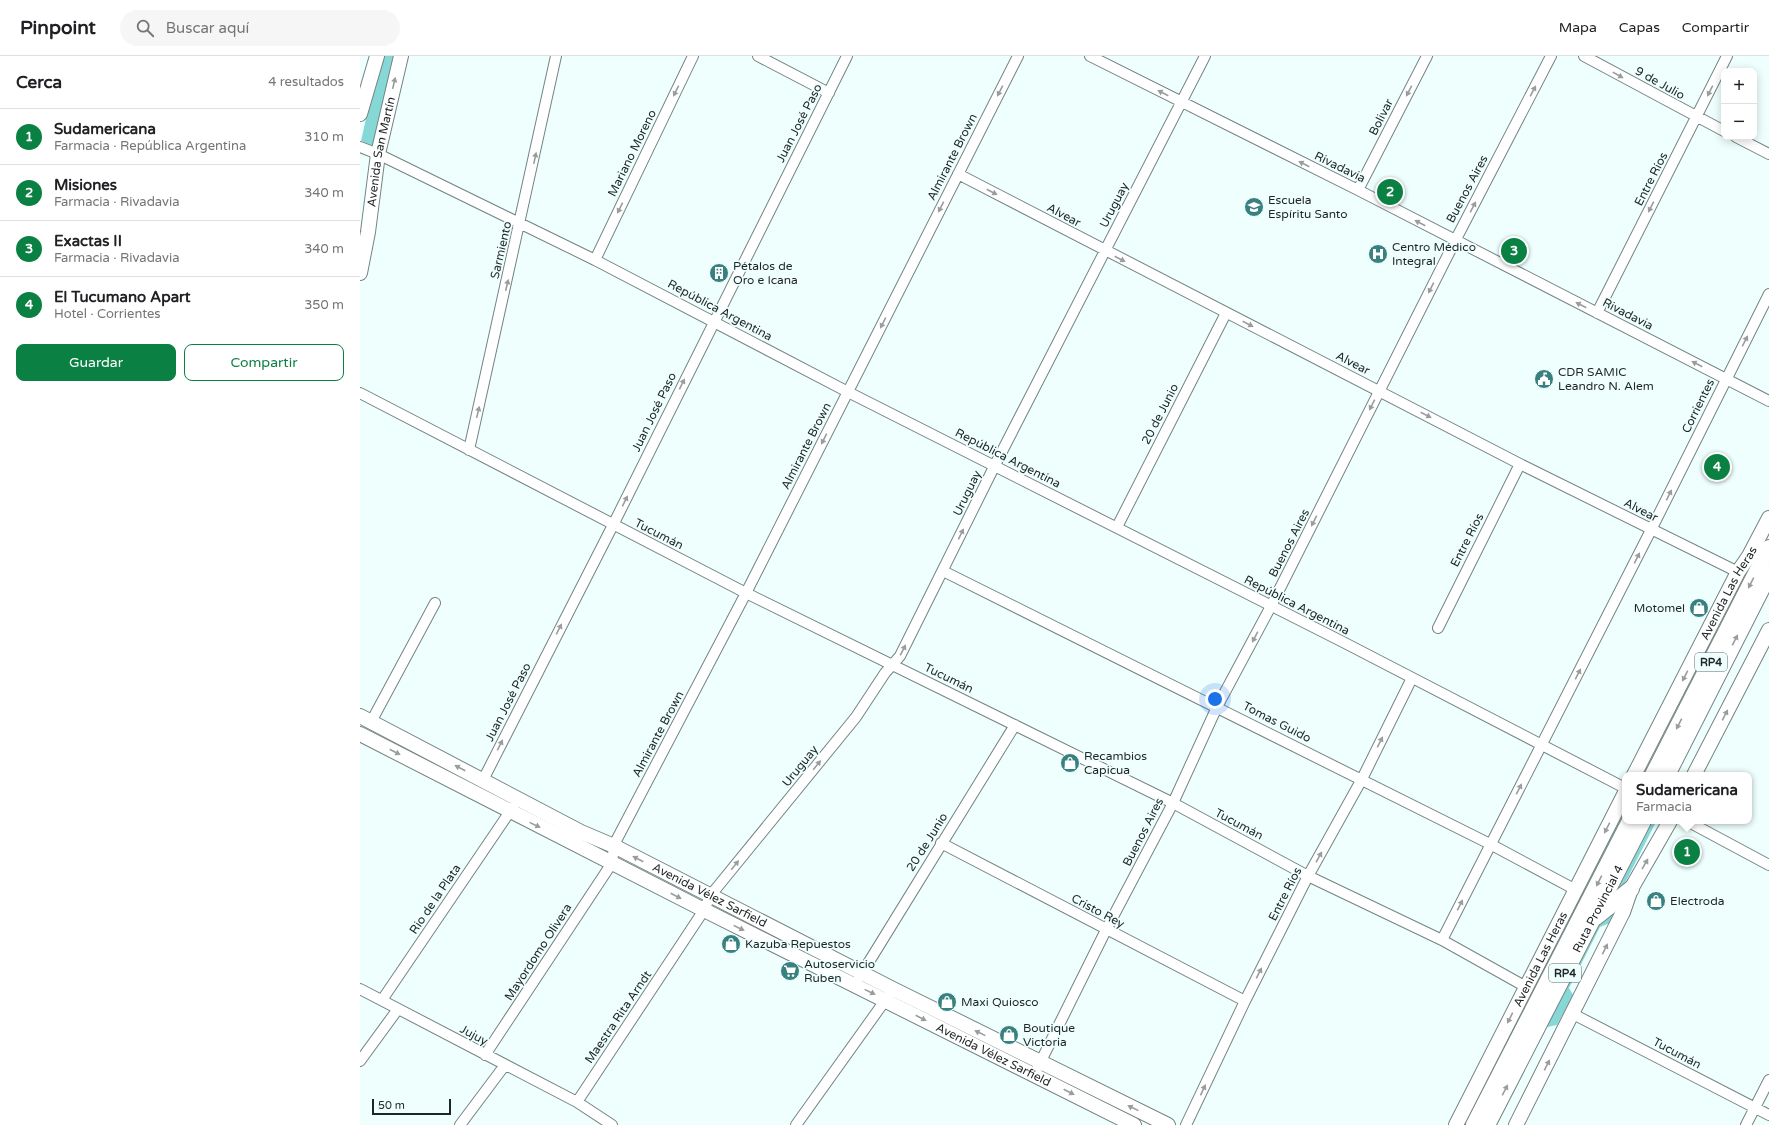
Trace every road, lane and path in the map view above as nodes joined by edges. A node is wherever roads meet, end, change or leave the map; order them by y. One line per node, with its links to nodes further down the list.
1 (376, 56): 16 (main road)
2 (401, 56): 21 (main road, Avenida San Martín, one-way to 2)
3 (556, 56): 25 (street, Sarmiento, one-way to 3)
4 (693, 56): 29 (street, Mariano Moreno, one-way to 29)
5 (758, 56): 14 (street)
6 (847, 56): 14 (street, Juan José Paso)
7 (1018, 56): 23 (street, Almirante Brown, one-way to 23)
8 (1090, 56): 15 (street, Rivadavia, one-way to 8)
9 (1205, 56): 15 (street, Uruguay)
10 (1427, 56): 24 (street, Bolivar, one-way to 24)
11 (1551, 56): 27 (street, Buenos Aires, one-way to 11)
12 (1584, 56): 17 (street, 9 de Julio, one-way to 17)
13 (1727, 56): 17 (street, Entre Ríos, one-way to 17)
14 (829, 93): 34 (street, Juan José Paso)
15 (1181, 102): 24 (street, Rivadavia, one-way to 15); 28 (street, Uruguay)
16 (360, 114)
17 (1696, 117): 18 (street, 9 de Julio); 33 (street, Entre Ríos, one-way to 33)
18 (1721, 130)
19 (1742, 140): 22 (street)
20 (360, 147): 21 (street, República Argentina)
21 (378, 154): 25 (street, República Argentina); 26 (main road, Avenida San Martín)
22 (1769, 154)
23 (958, 174): 28 (street, Alvear, one-way to 28); 37 (street, Almirante Brown, one-way to 37)
24 (1358, 190): 27 (street, Rivadavia, one-way to 24)
25 (520, 224): 29 (street, República Argentina); 40 (street, Sarmiento, one-way to 25)
26 (364, 230): 30 (main road, Avenida San Martín)
27 (1455, 241): 33 (street, Rivadavia, one-way to 27); 36 (street, Buenos Aires, one-way to 36)
28 (1105, 251): 32 (street, Alvear, one-way to 32); 42 (street, Uruguay)
29 (595, 260): 34 (street, República Argentina)
30 (360, 273)
31 (1769, 294): 35 (street, Corrientes, one-way to 31)
32 (1226, 313): 36 (street, Alvear, one-way to 36); 45 (street, 20 de Junio)
33 (1597, 313): 35 (street, Rivadavia, one-way to 33)
34 (714, 321): 37 (street, República Argentina); 44 (street, Juan José Paso, one-way to 34)
35 (1726, 379): 39 (street, Rivadavia); 46 (street, Corrientes, one-way to 35)
36 (1379, 391): 41 (street, Alvear, one-way to 41); 53 (street, Buenos Aires, one-way to 53)
37 (848, 392): 42 (street, República Argentina); 51 (street, Almirante Brown, one-way to 51)
38 (360, 393): 40 (street, Tucumán)
39 (1769, 401)
40 (469, 450): 44 (street, Tucumán)
41 (1520, 464): 46 (street, Alvear); 54 (street, Entre Ríos)
42 (994, 467): 45 (street, República Argentina); 48 (street, Uruguay, one-way to 42)
43 (1769, 518): 49 (main road, Avenida Las Heras)
44 (613, 525): 51 (street, Tucumán); 68 (street, Juan José Paso, one-way to 44)
45 (1117, 527): 53 (street, República Argentina)
46 (1651, 530): 49 (street, Alvear); 62 (street, Corrientes, one-way to 46)
47 (1769, 548): 64 (main road, RP4, one-way to 64)
48 (943, 570): 56 (street, Uruguay, one-way to 48); 58 (street, Tomas Guido)
49 (1738, 572): 63 (main road, Avenida Las Heras, one-way to 63)
50 (1769, 574): 65 (main road, RP4, one-way to 50)
51 (746, 593): 56 (street, Tucumán); 80 (street, Almirante Brown)
52 (435, 603): 59 (street)
53 (1271, 606): 57 (street, República Argentina); 58 (street, Buenos Aires, one-way to 58)
54 (1438, 628)
55 (1769, 630): 66 (main road, one-way to 55)
56 (893, 666): 60 (street, Tucumán); 86 (street, Uruguay, one-way to 56)
57 (1412, 678): 62 (street, República Argentina); 67 (street, Entre Ríos, one-way to 57)
58 (1217, 707): 67 (street, Tomas Guido); 72 (street, Buenos Aires)
59 (366, 719): 68 (main road, Avenida Vélez Sarfield, one-way to 59)
60 (1015, 725): 72 (street, Tucumán); 78 (street, 20 de Junio)
61 (360, 734): 73 (main road, Avenida Vélez Sarfield, one-way to 73)
62 (1542, 744): 69 (street, República Argentina); 79 (street, Corrientes, one-way to 62)
63 (1636, 772)
64 (1655, 772)
65 (1669, 772)
66 (1696, 772)
67 (1362, 779): 79 (street, Tomas Guido); 83 (street, Entre Ríos, one-way to 67)
68 (483, 780): 70 (main road, Avenida Vélez Sarfield)
69 (1622, 786)
70 (518, 798): 73 (street, Rio de la Plata); 80 (main road, Avenida Vélez Sarfield)
71 (1622, 799): 85 (main road, Avenida Las Heras, one-way to 85)
72 (1172, 803): 83 (street, Tucumán); 89 (street, Buenos Aires)
73 (510, 812): 81 (main road, Avenida Vélez Sarfield, one-way to 81); 95 (street, Rio de la Plata)
74 (1628, 824): 114 (main road, Ruta Provincial 4 / RP4, one-way to 114)
75 (1641, 824): 88 (main road, Ruta Provincial 4 / RP4)
76 (1668, 824): 84 (main road, one-way to 76)
77 (1693, 824): 82 (street)
78 (941, 843): 89 (street, Cristo Rey); 91 (street, 20 de Junio)
79 (1490, 844): 85 (street, Tomas Guido); 90 (street, Corrientes, one-way to 79)
80 (614, 846): 81 (street); 86 (main road, Avenida Vélez Sarfield, one-way to 80)
81 (612, 862): 87 (main road, Avenida Vélez Sarfield, one-way to 87); 99 (street, Mayordomo Olivera)
82 (1769, 865)
83 (1308, 876): 90 (street, Tucumán); 96 (street, Entre Ríos, one-way to 83)
84 (1631, 889): 88 (main road); 98 (main road, one-way to 84)
85 (1576, 890): 92 (main road, Avenida Las Heras)
86 (710, 896): 87 (street, Uruguay); 91 (main road, Avenida Vélez Sarfield)
87 (704, 910): 91 (main road, Avenida Vélez Sarfield, one-way to 91); 104 (street, Maestra Rita Arndt)
88 (1592, 921): 115 (main road, Ruta Provincial 4 / RP4, one-way to 88)
89 (1106, 930): 96 (street, Cristo Rey); 102 (street, Buenos Aires)
90 (1442, 940): 92 (street, Tucumán)
91 (858, 979): 94 (main road, Avenida Vélez Sarfield)
92 (1526, 987): 113 (main road, Avenida Las Heras, one-way to 113)
93 (360, 989): 95 (street, Jujuy)
94 (889, 995): 102 (main road, Avenida Vélez Sarfield); 109 (street)
95 (382, 1000): 97 (street, Jujuy)
96 (1245, 1001): 112 (street, Entre Ríos, one-way to 96)
97 (398, 1009): 99 (street, Jujuy); 100 (street)
98 (1573, 1014): 105 (street, Tucumán); 116 (main road, one-way to 98)
99 (485, 1055): 101 (street, Jujuy)
100 (360, 1061)
101 (505, 1065): 104 (street, Jujuy); 107 (street)
102 (1037, 1069): 110 (main road, Avenida Vélez Sarfield, one-way to 110); 111 (main road, Avenida Vélez Sarfield, one-way to 102)
103 (1769, 1080): 105 (street)
104 (577, 1102): 108 (street)
105 (1754, 1108): 106 (street, Tucumán); 117 (street)
106 (1769, 1116)
107 (460, 1125)
108 (612, 1125)
109 (796, 1125)
110 (1134, 1125)
111 (1168, 1125)
112 (1186, 1125)
113 (1456, 1125)
114 (1474, 1125)
115 (1487, 1125)
116 (1516, 1125)
117 (1746, 1125)

